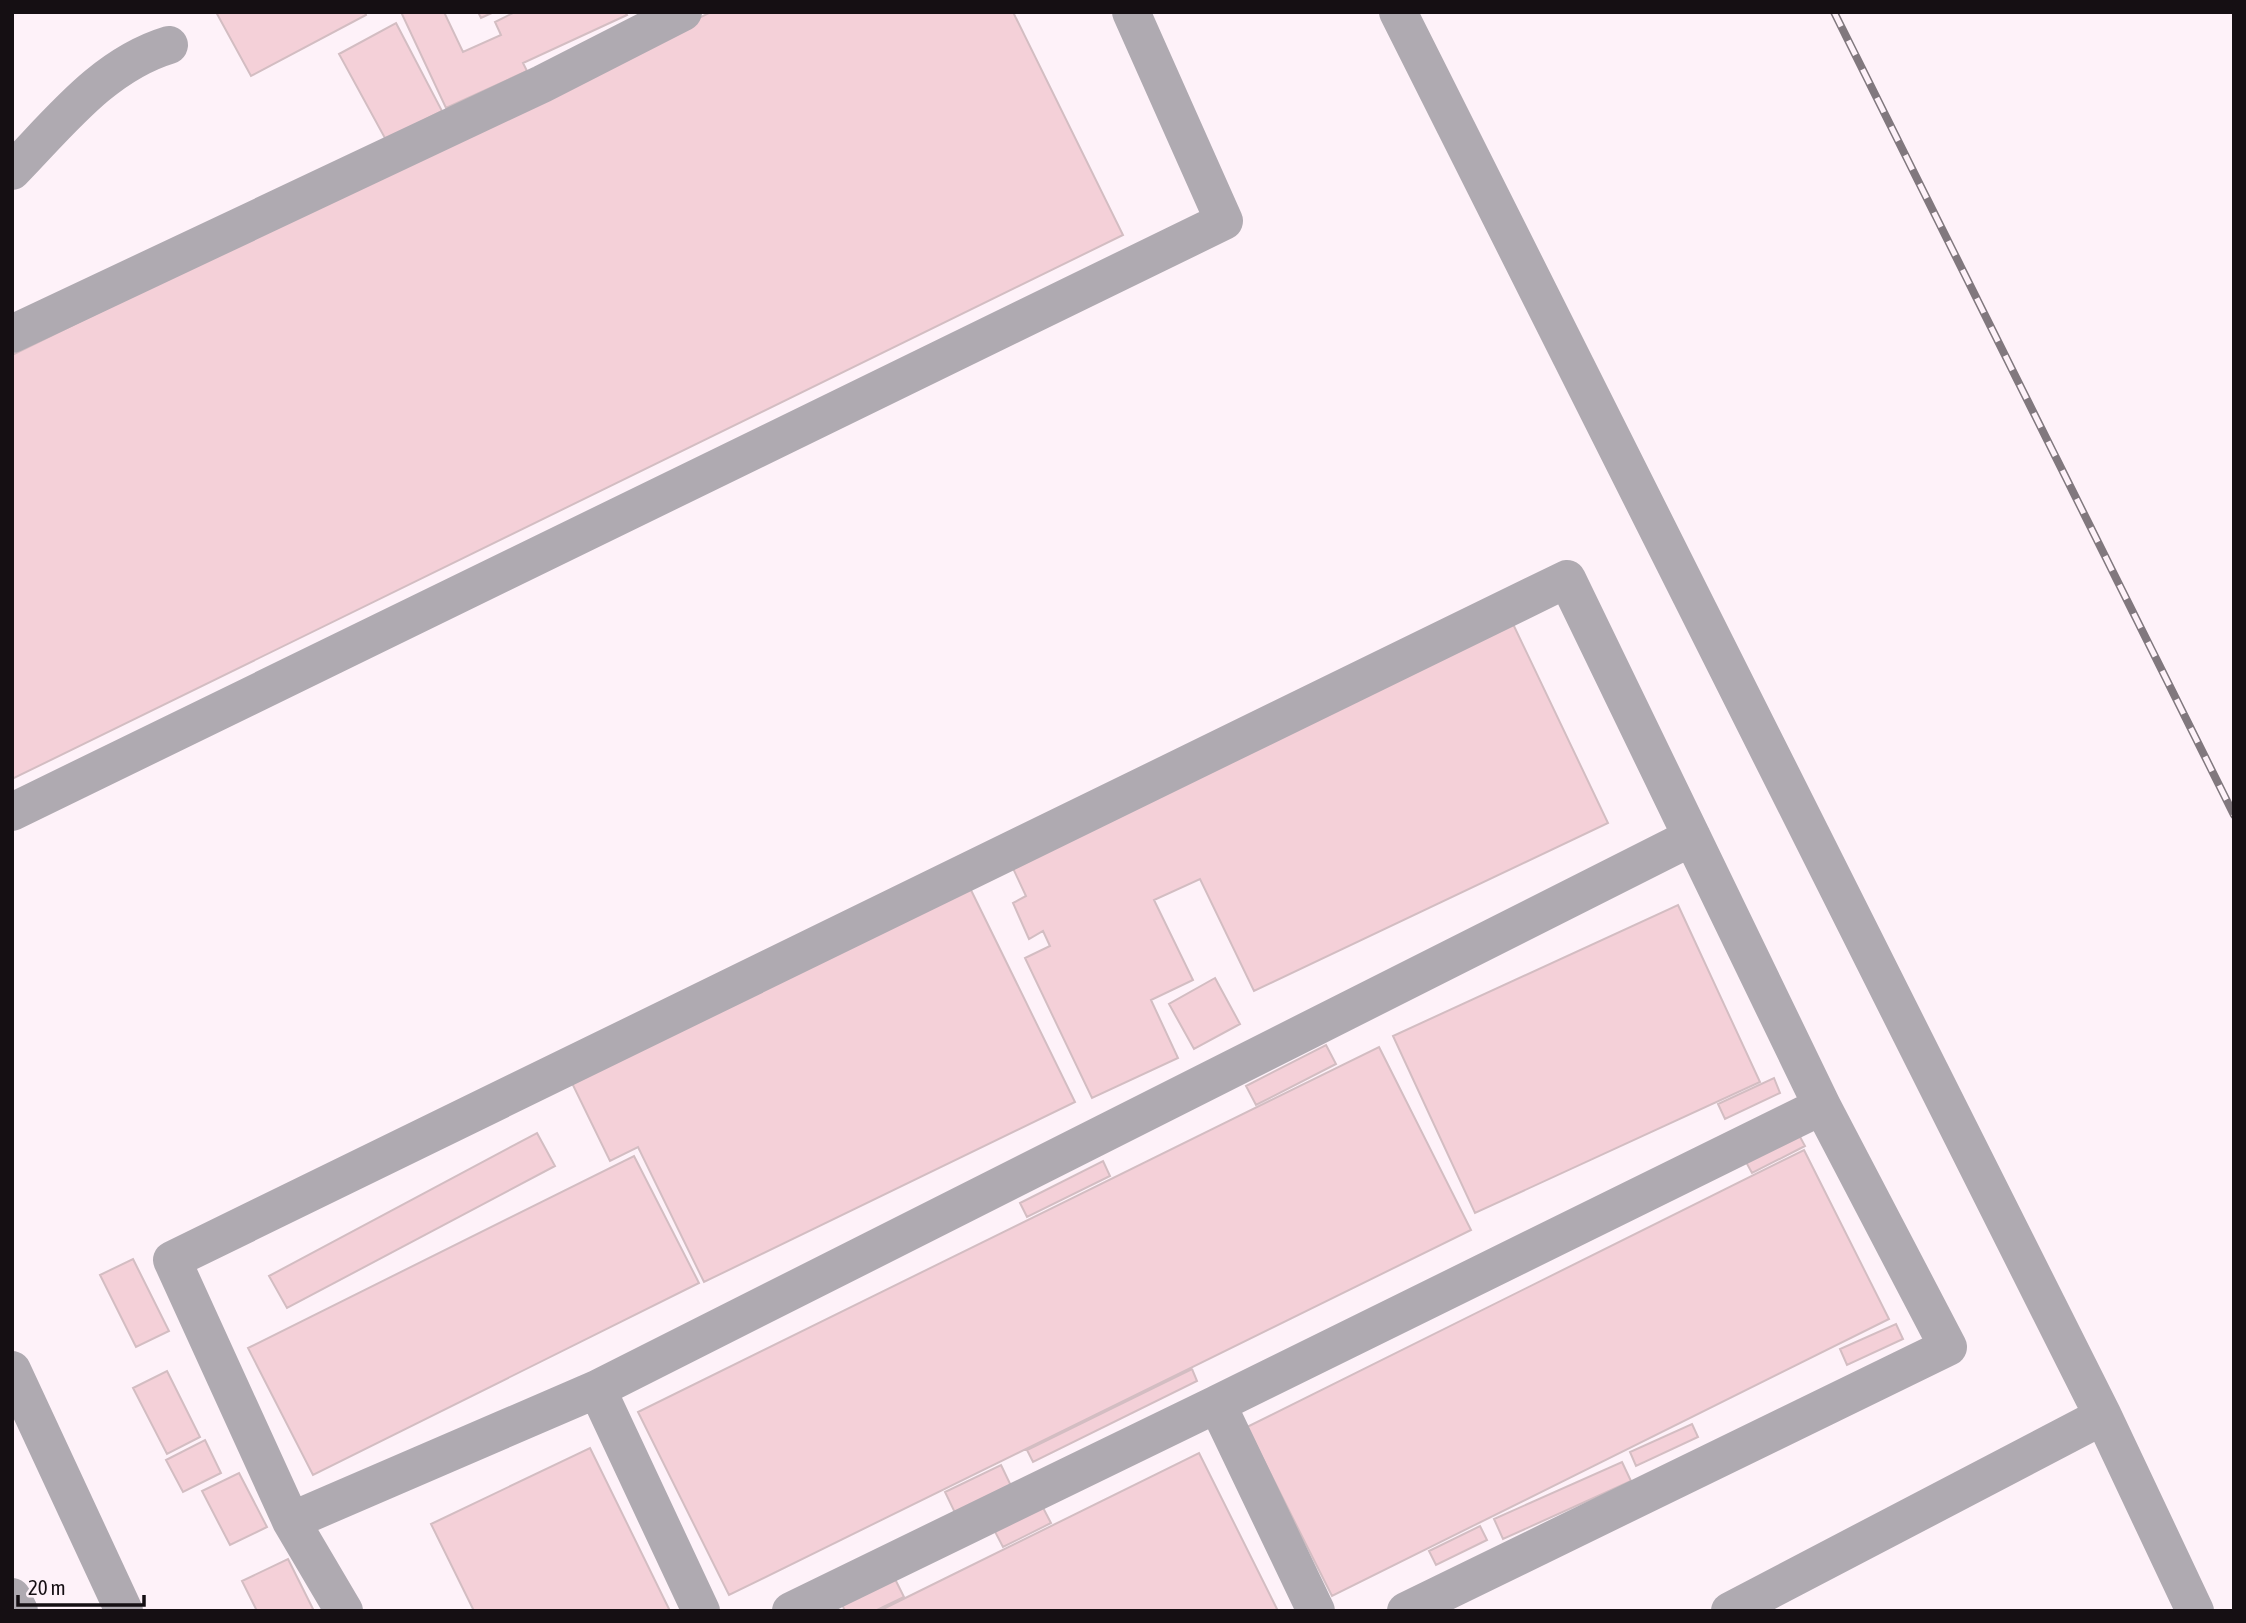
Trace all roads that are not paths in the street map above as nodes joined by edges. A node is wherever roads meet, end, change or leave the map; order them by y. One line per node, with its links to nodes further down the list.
1 (683, 12): 6 (street)
2 (1131, 12): 7 (street)
3 (1398, 12): 13 (street)
4 (169, 46): 5 (street)
5 (12, 171)
6 (12, 334)
7 (12, 813)
8 (1692, 837): 9 (street); 11 (street); 14 (street)
9 (1822, 1106): 12 (street); 22 (street)
10 (12, 1370): 17 (street)
11 (597, 1389): 14 (street); 19 (street)
12 (1217, 1404): 20 (street); 21 (street)
13 (2103, 1416): 23 (street); 24 (street)
14 (291, 1521): 18 (street)
15 (12, 1597): 16 (street)
16 (19, 1611)
17 (124, 1611)
18 (344, 1611)
19 (701, 1611)
20 (791, 1611)
21 (1316, 1611)
22 (1406, 1611)
23 (1730, 1611)
24 (2194, 1611)

